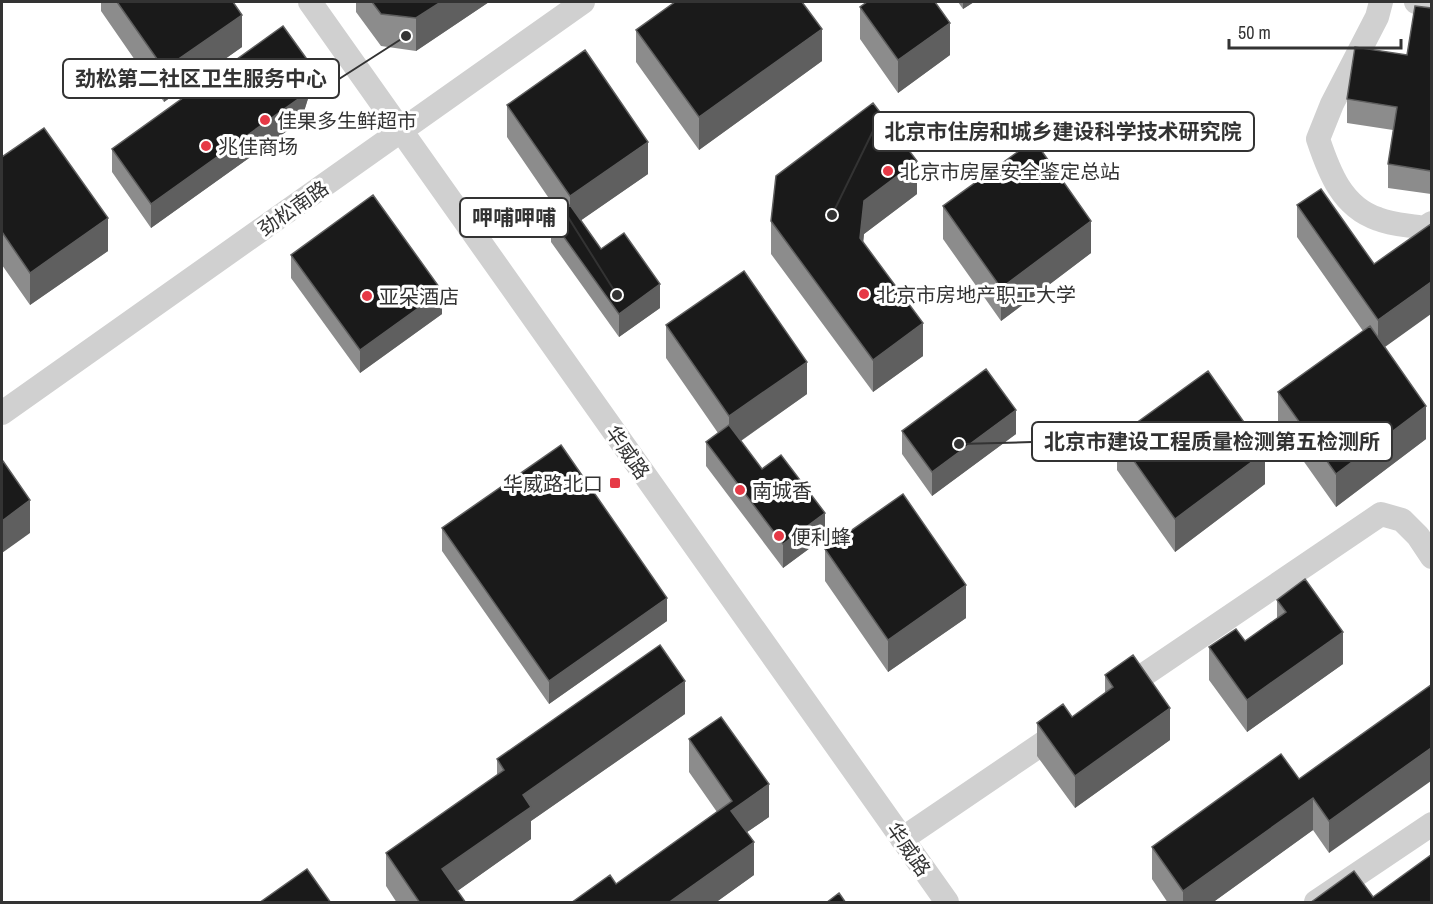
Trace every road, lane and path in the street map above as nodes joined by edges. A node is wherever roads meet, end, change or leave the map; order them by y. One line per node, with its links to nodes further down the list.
1 (310, 2): 6 (street, 华威路)
2 (583, 2): 6 (street, 劲松南路)
3 (1381, 2): 7 (street)
4 (1416, 2): 5 (street)
5 (1431, 10)
6 (401, 131): 8 (street, 劲松南路); 11 (street, 华威路)
7 (1431, 223)
8 (2, 413)
9 (1431, 557): 11 (street)
10 (1431, 824): 13 (street)
11 (902, 839): 12 (street, 华威路)
12 (947, 903)
13 (1317, 903)

